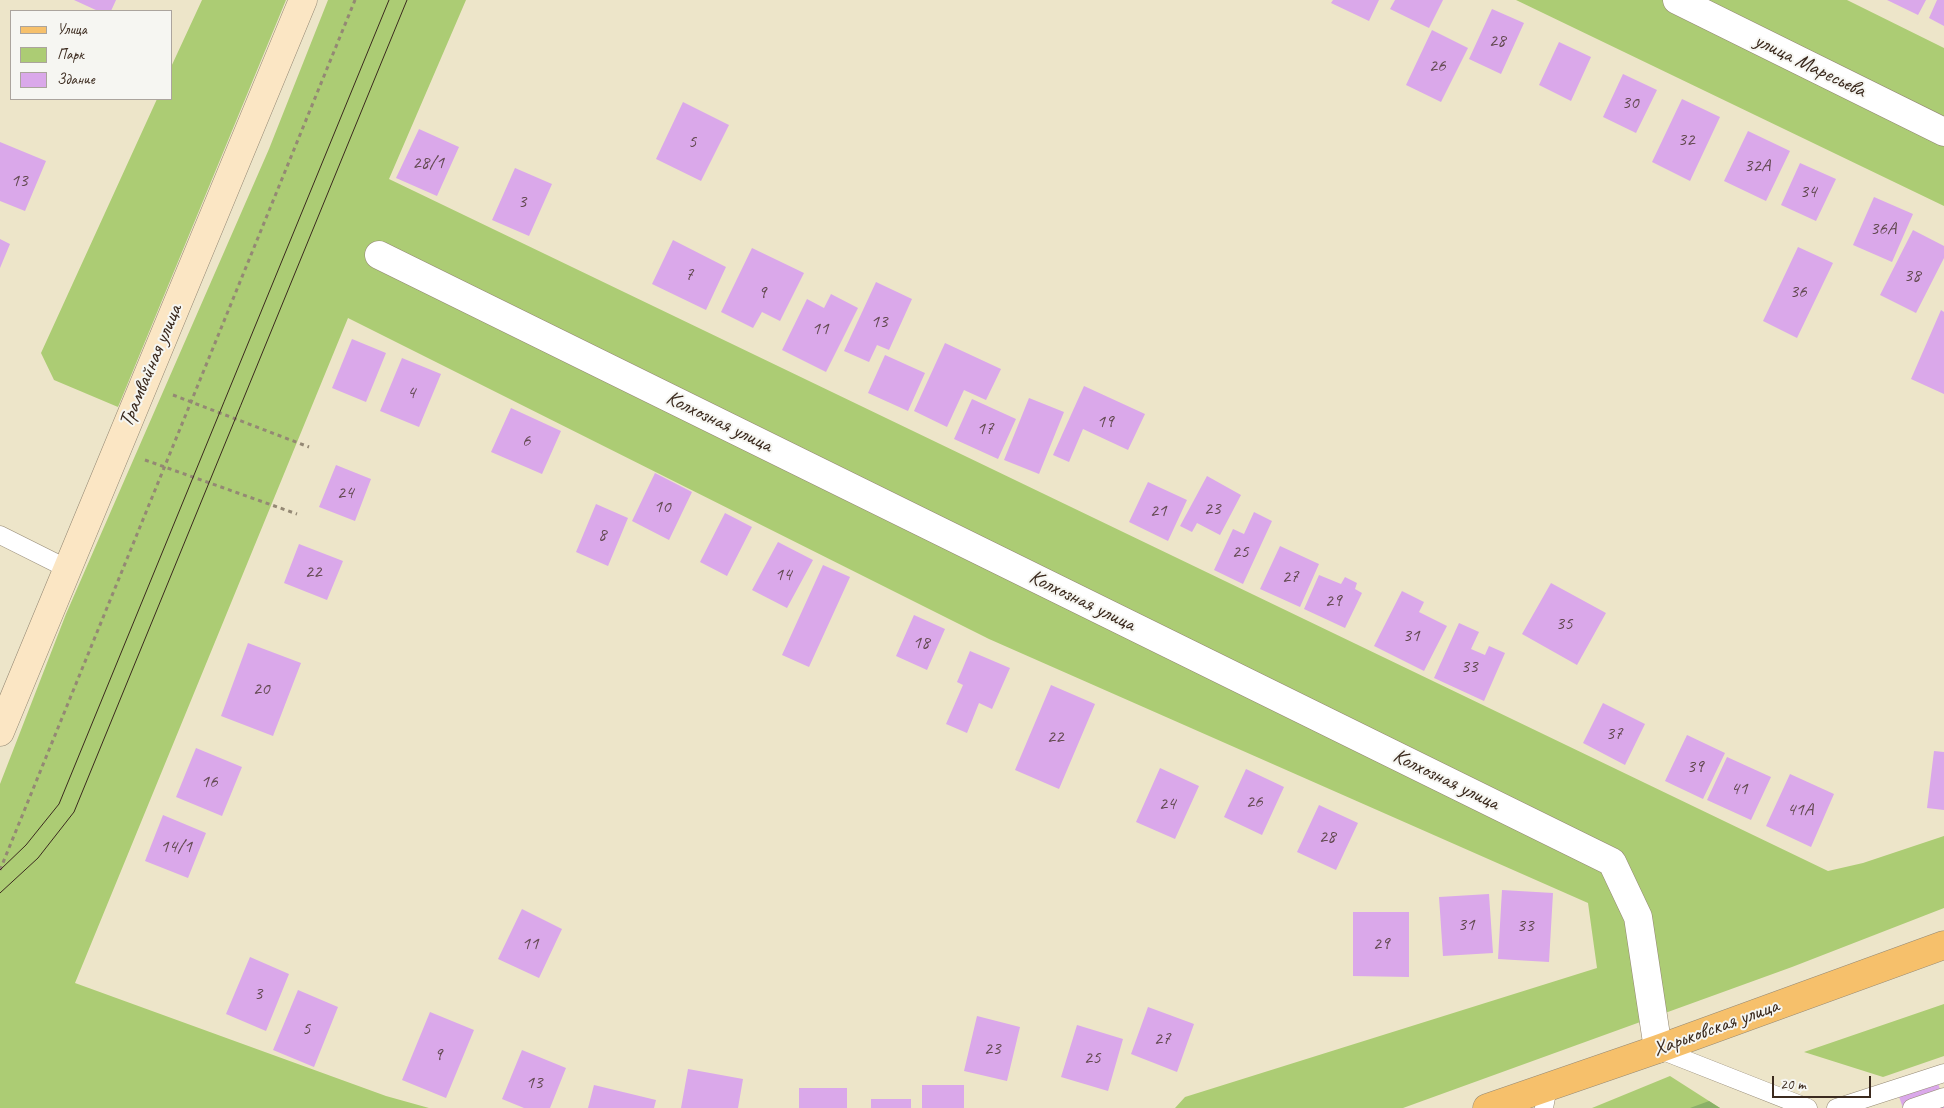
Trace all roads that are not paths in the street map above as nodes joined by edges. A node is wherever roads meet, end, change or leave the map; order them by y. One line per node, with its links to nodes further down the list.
1 (303, 0): 6 (main road, Трамвайная улица)
2 (1677, 0): 3 (street, улица Маресьева)
3 (1944, 132)
4 (379, 255): 9 (street, Колхозная улица)
5 (0, 535): 6 (lane)
6 (68, 569): 7 (main road, Трамвайная улица)
7 (0, 732)
8 (1944, 945): 9 (main road, Харьковская улица)
9 (1658, 1049): 12 (main road, Харьковская улица); 14 (lane)
10 (1944, 1073): 15 (lane)
11 (1944, 1097): 16 (lane)
12 (1546, 1098): 13 (main road, Харьковская улица)
13 (1487, 1108)
14 (1808, 1108)
15 (1836, 1108)
16 (1912, 1108)

